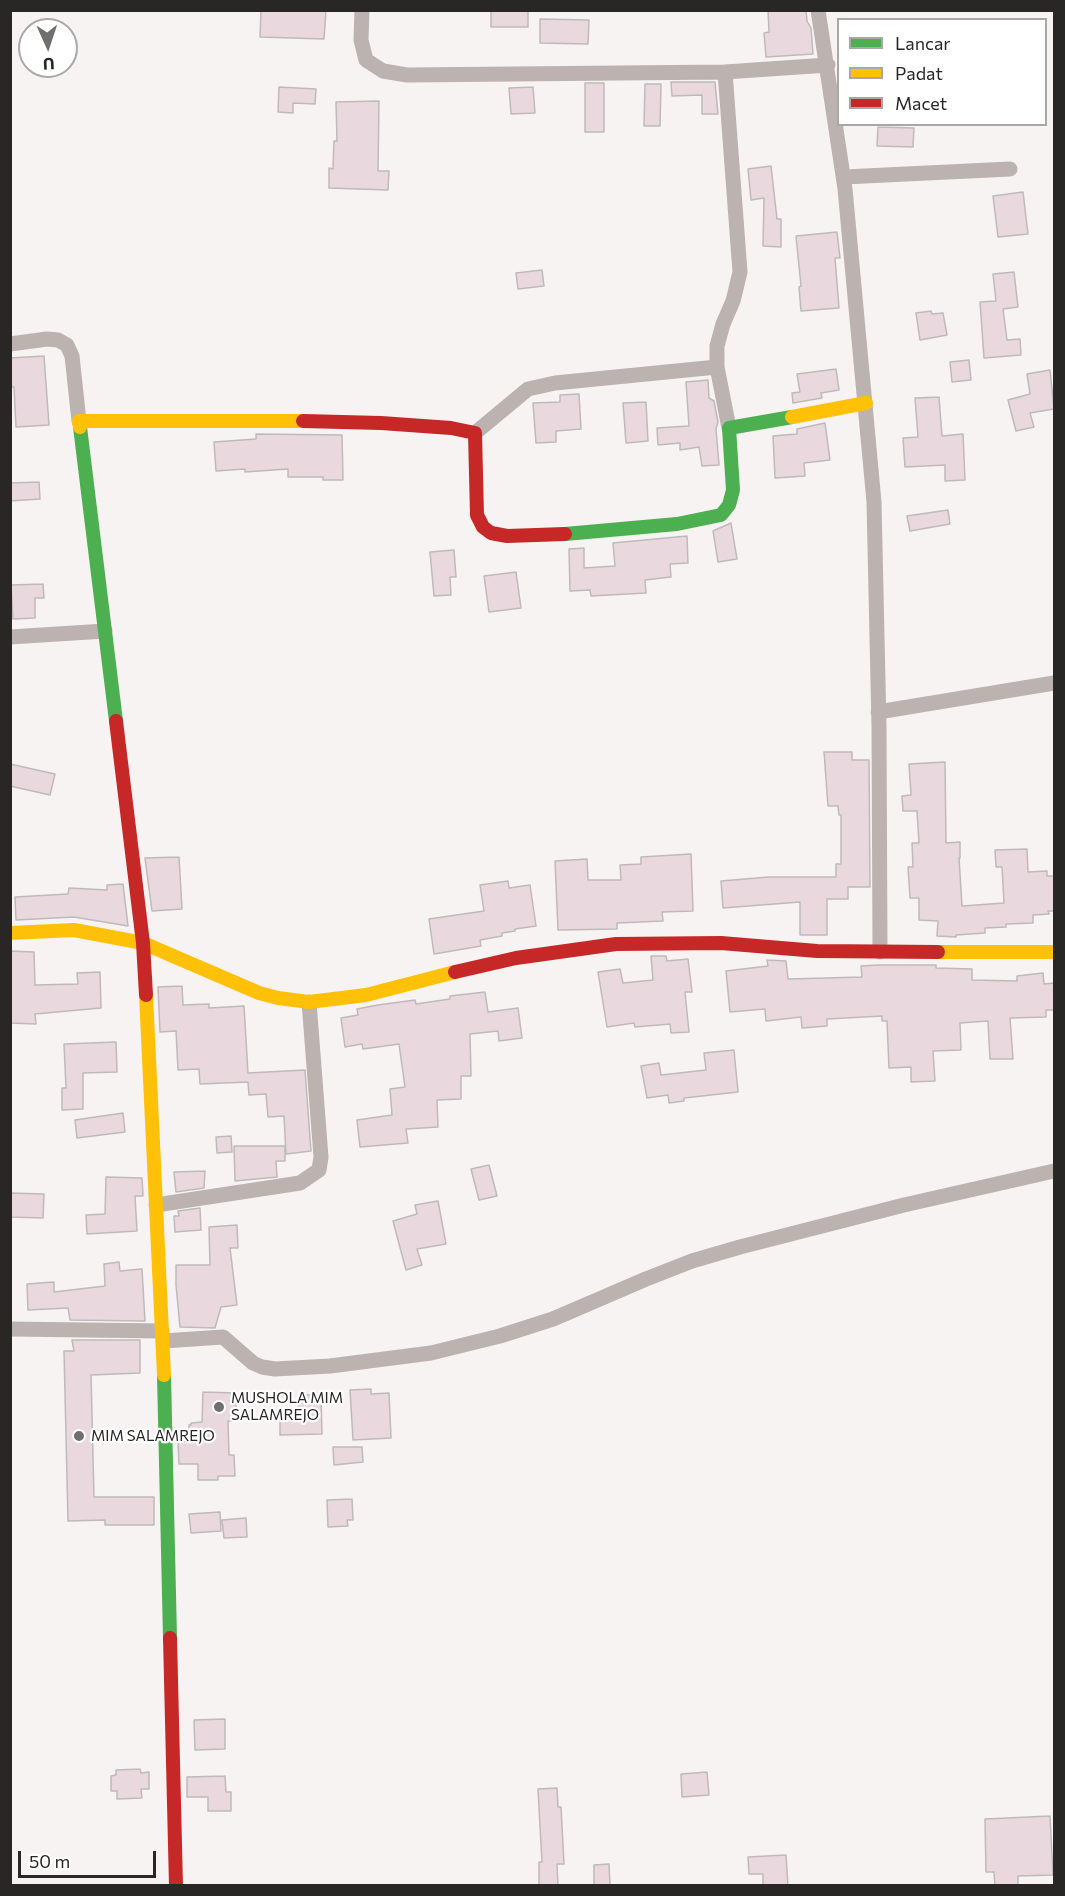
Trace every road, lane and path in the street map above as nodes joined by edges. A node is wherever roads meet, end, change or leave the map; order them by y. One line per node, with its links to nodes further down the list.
1 (362, 10): 4 (street)
2 (818, 10): 3 (street)
3 (828, 65): 4 (street); 6 (street)
4 (725, 72): 8 (street)
5 (1010, 169): 6 (street)
6 (844, 177): 9 (street)
7 (10, 344): 10 (street)
8 (717, 367): 11 (street); 12 (street)
9 (867, 404): 11 (street); 16 (street)
10 (79, 422): 12 (street); 13 (street)
11 (729, 428): 12 (street)
12 (475, 433)
13 (105, 631): 14 (street); 18 (street)
14 (10, 637)
15 (1054, 683): 16 (street)
16 (878, 712): 19 (street)
17 (10, 933): 18 (street)
18 (142, 943): 21 (street); 23 (street)
19 (880, 952): 20 (street); 21 (street)
20 (1054, 952)
21 (309, 1002): 23 (street)
22 (1054, 1171): 25 (street)
23 (156, 1205): 25 (street)
24 (10, 1329): 25 (street)
25 (162, 1336): 26 (street)
26 (176, 1886)

